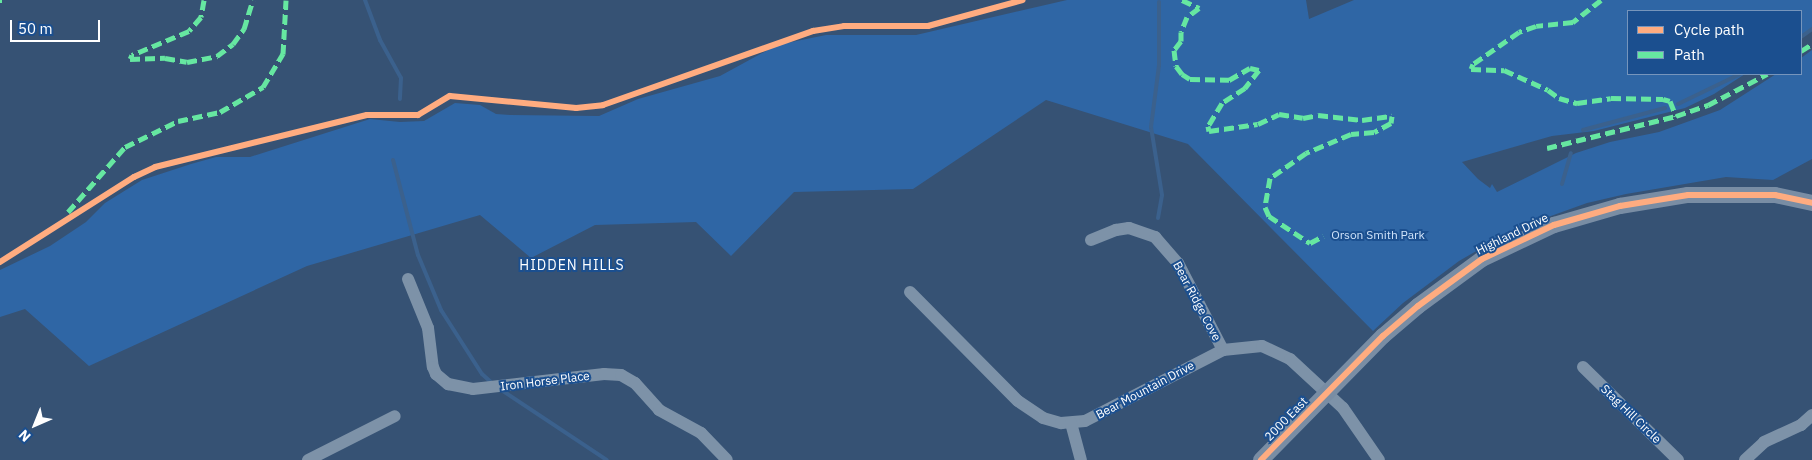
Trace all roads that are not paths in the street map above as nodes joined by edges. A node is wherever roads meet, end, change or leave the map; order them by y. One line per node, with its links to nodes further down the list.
1 (1812, 203): 7 (street, Highland Drive)
2 (1091, 240): 5 (street, Bear Ridge Cove)
3 (408, 279): 12 (street, Iron Horse Place)
4 (910, 292): 10 (street, Bear Mountain Drive)
5 (1223, 350): 7 (street, Bear Mountain Drive); 10 (street, Bear Mountain Drive)
6 (1583, 367): 16 (street, Stag Hill Circle)
7 (1326, 393): 14 (street, 2000 East); 15 (street, Bear Mountain Drive)
8 (1812, 415): 17 (street)
9 (395, 416): 11 (street)
10 (1071, 423): 13 (street)
11 (308, 460)
12 (727, 460)
13 (1082, 460)
14 (1261, 460)
15 (1379, 460)
16 (1678, 460)
17 (1746, 460)

